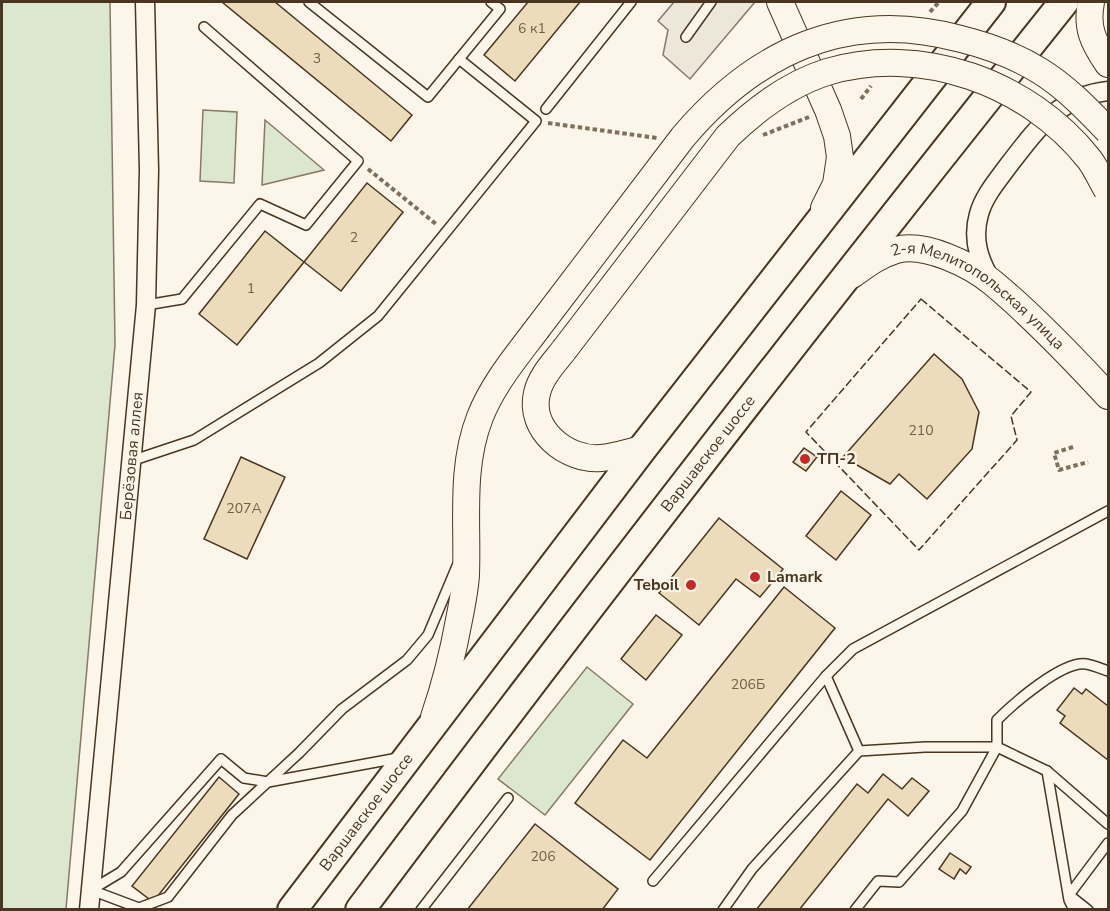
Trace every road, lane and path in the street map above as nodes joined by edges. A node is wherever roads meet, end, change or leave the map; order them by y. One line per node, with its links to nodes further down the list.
1 (145, 2): 24 (street, Берёзовая аллея)
2 (309, 2): 13 (lane)
3 (491, 2): 10 (lane)
4 (631, 2): 16 (lane)
5 (711, 2): 12 (lane)
6 (780, 2): 20 (street)
7 (991, 2): 20 (main road, Варшавское шоссе)
8 (1064, 2): 23 (main road, Варшавское шоссе)
9 (1091, 2): 14 (street)
10 (503, 5): 13 (lane)
11 (204, 27): 18 (lane)
12 (686, 37)
13 (459, 59): 21 (lane)
14 (1108, 64)
15 (1108, 91): 22 (street)
16 (546, 109)
17 (1108, 131): 31 (street, bridge)
18 (358, 160): 21 (path); 24 (lane)
19 (1108, 192): 27 (street, bridge)
20 (816, 226): 27 (main road, Варшавское шоссе)
21 (446, 232): 28 (lane)
22 (992, 282): 23 (street, 2-я Мелитопольская улица); 25 (street, 2-я Мелитопольская улица)
23 (835, 289): 50 (main road, Варшавское шоссе)
24 (146, 305): 28 (street, Берёзовая аллея)
25 (1108, 396)
26 (1073, 447): 29 (path)
27 (642, 449): 34 (main road, Варшавское шоссе)
28 (131, 461): 44 (street, Берёзовая аллея)
29 (1088, 462)
30 (1108, 511): 33 (lane)
31 (466, 544): 34 (street); 39 (lane)
32 (1108, 671): 35 (lane)
33 (826, 676): 36 (lane); 43 (lane)
34 (431, 728): 37 (main road, Варшавское шоссе)
35 (998, 747): 36 (lane); 38 (lane); 53 (lane)
36 (859, 751): 52 (lane)
37 (410, 756): 39 (lane); 49 (main road, Варшавское шоссе)
38 (1047, 771): 41 (lane); 45 (lane)
39 (268, 782): 44 (lane); 46 (lane)
40 (508, 798): 51 (lane)
41 (1108, 824)
42 (1108, 843): 45 (lane)
43 (653, 881)
44 (91, 891): 46 (lane); 47 (street, Берёзовая аллея)
45 (1068, 895): 54 (lane); 55 (lane)
46 (168, 897): 48 (lane)
47 (89, 909)
48 (157, 909)
49 (292, 909)
50 (360, 909)
51 (421, 909)
52 (723, 909)
53 (855, 909)
54 (1074, 909)
55 (1088, 909)

